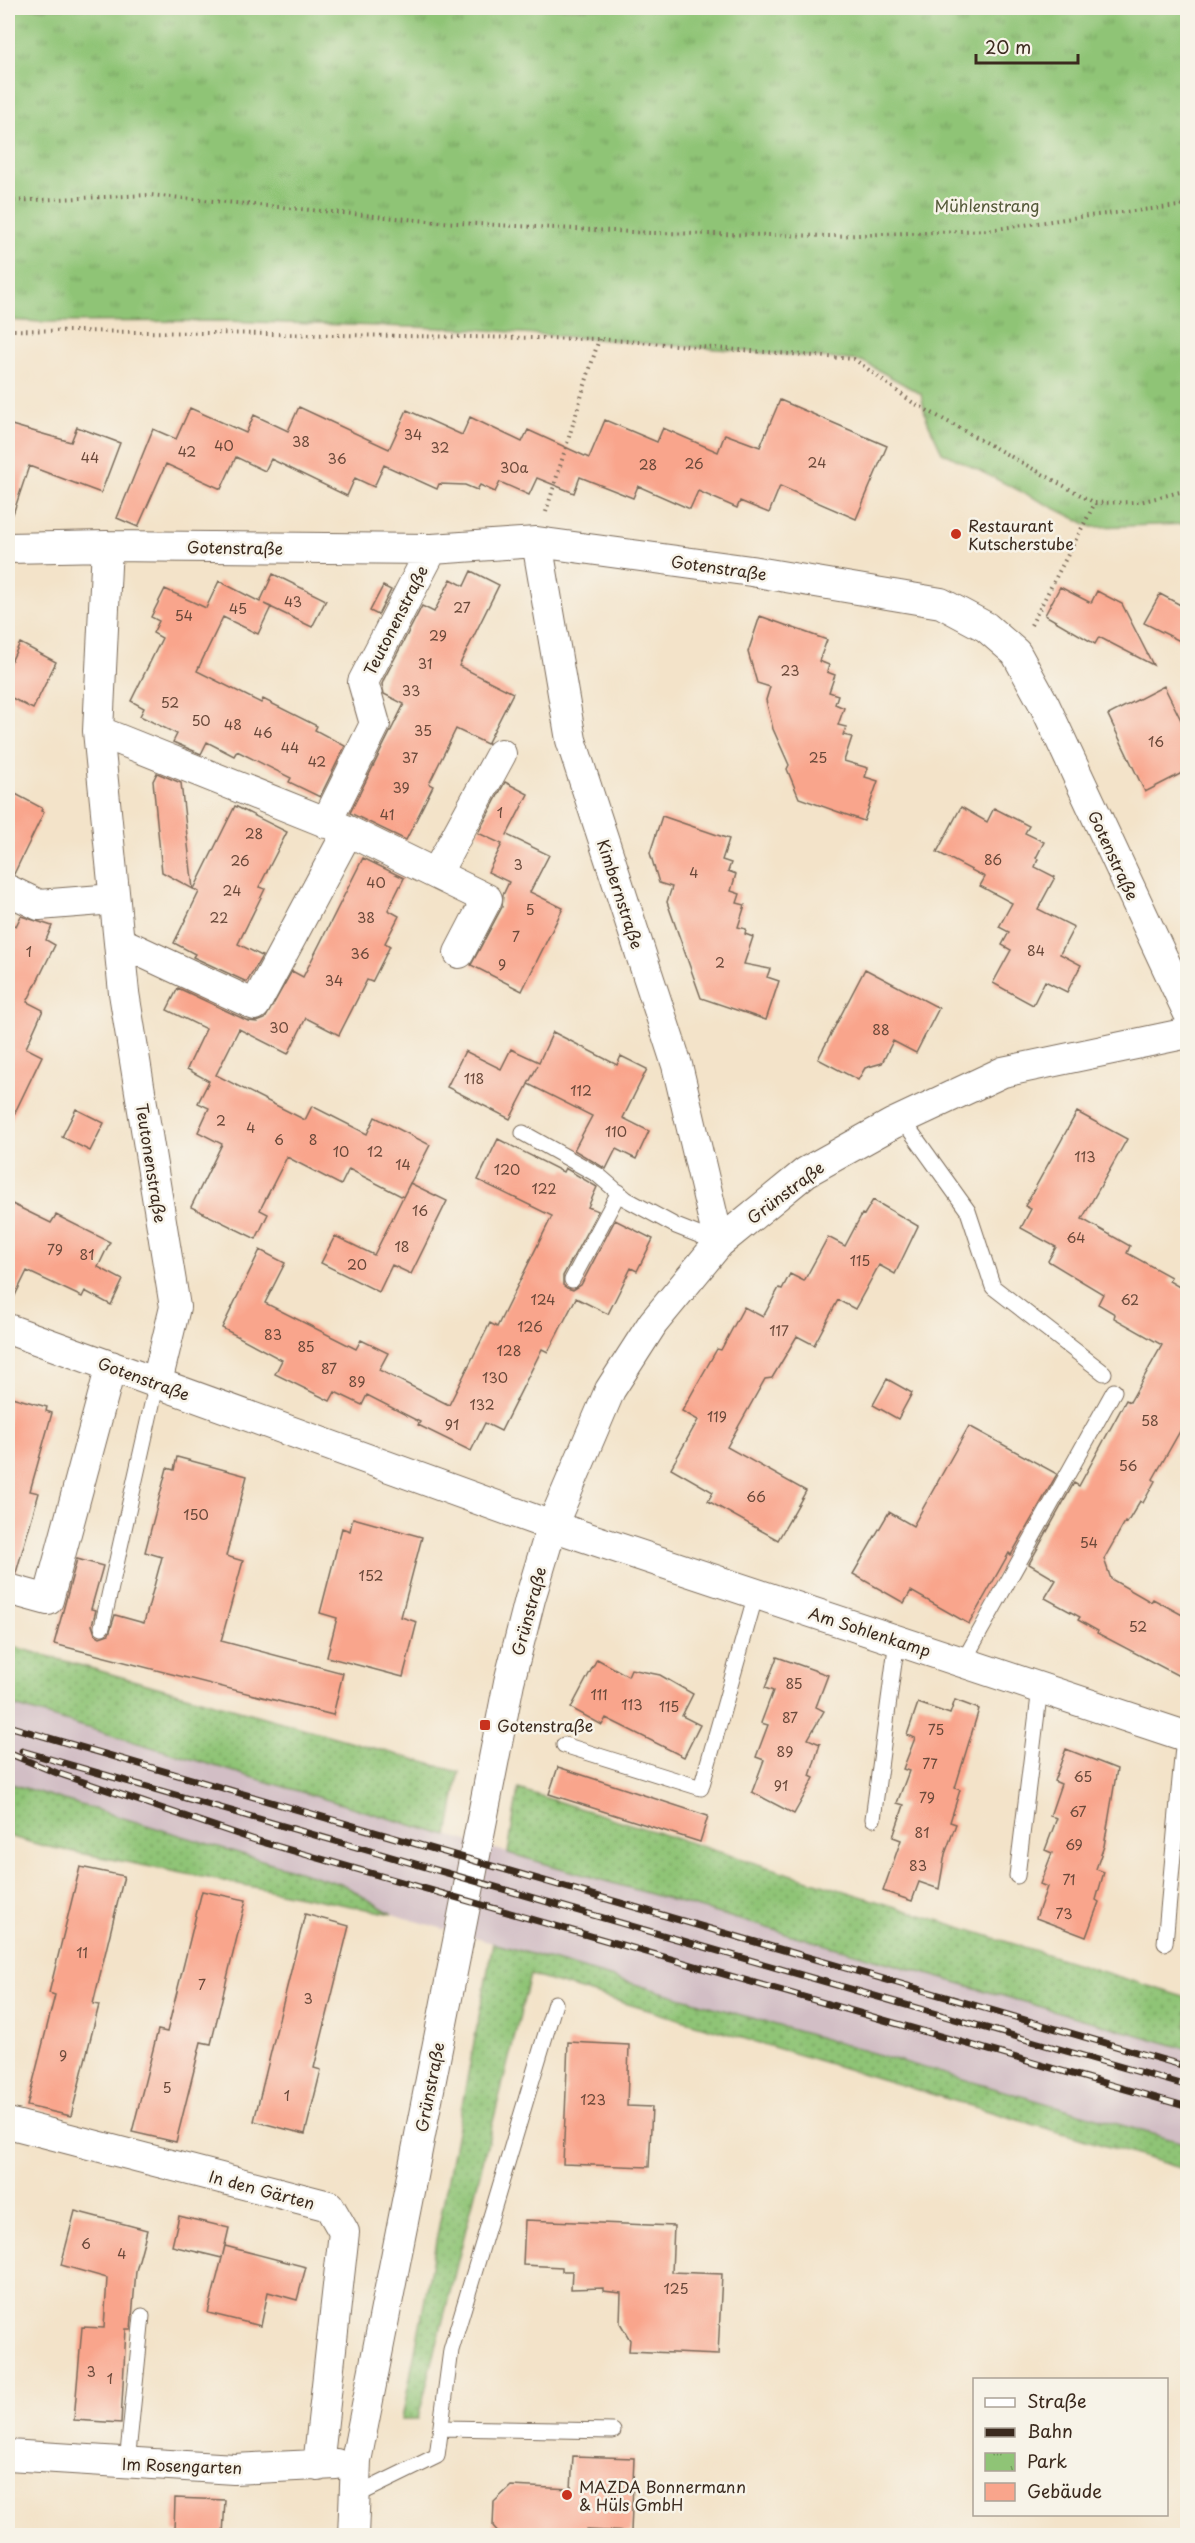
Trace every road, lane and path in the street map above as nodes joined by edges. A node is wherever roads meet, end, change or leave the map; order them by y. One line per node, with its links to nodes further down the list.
1 (8, 201): 2 (path)
2 (1188, 205)
3 (8, 330): 4 (path)
4 (600, 339): 6 (path); 7 (path)
5 (1188, 490): 6 (path)
6 (1095, 503): 11 (path)
7 (537, 542): 10 (street, Gotenstraße); 11 (street, Gotenstraße); 25 (street, Kimbernstraße)
8 (107, 546): 9 (street, Gotenstraße); 10 (street, Gotenstraße); 12 (street, Teutonenstraße)
9 (8, 548)
10 (432, 549): 14 (street, Teutonenstraße)
11 (1016, 653): 20 (street, Gotenstraße)
12 (98, 731): 14 (street); 17 (street, Teutonenstraße)
13 (501, 754): 15 (street)
14 (337, 827): 15 (street); 18 (street, Teutonenstraße)
15 (436, 874): 19 (street)
16 (8, 890): 17 (street)
17 (114, 899): 18 (street, Teutonenstraße)
18 (120, 942): 30 (street, Teutonenstraße)
19 (459, 953)
20 (1188, 1012)
21 (1188, 1034): 22 (street, Grünstraße)
22 (902, 1119): 25 (street, Grünstraße); 29 (lane)
23 (523, 1133): 24 (lane)
24 (619, 1192): 25 (lane); 26 (lane)
25 (719, 1243): 32 (street, Grünstraße)
26 (572, 1280)
27 (8, 1329): 28 (street, Gotenstraße)
28 (111, 1366): 30 (street, Gotenstraße); 33 (street)
29 (1104, 1373)
30 (156, 1383): 32 (street, Gotenstraße); 35 (lane)
31 (1114, 1391): 37 (lane)
32 (552, 1526): 34 (street, Am Sohlenkamp); 50 (street, Grünstraße)
33 (8, 1589)
34 (756, 1594): 36 (street, Am Sohlenkamp); 40 (lane)
35 (102, 1627)
36 (897, 1640): 37 (street, Am Sohlenkamp); 41 (lane)
37 (963, 1662): 38 (street, Am Sohlenkamp)
38 (1040, 1688): 39 (street, Am Sohlenkamp); 42 (lane)
39 (1186, 1736): 43 (lane)
40 (564, 1745)
41 (873, 1819)
42 (1017, 1876)
43 (1165, 1943)
44 (555, 2003): 47 (lane)
45 (8, 2122): 52 (street, In den Gärten)
46 (142, 2316): 51 (lane)
47 (442, 2428): 48 (lane); 53 (lane)
48 (614, 2431)
49 (8, 2455): 51 (street, Im Rosengarten)
50 (357, 2461): 52 (street, Im Rosengarten); 53 (street, Grünstraße)
51 (127, 2463): 52 (street, Im Rosengarten)
52 (318, 2466)
53 (355, 2496): 54 (street, Grünstraße)
54 (353, 2535)

